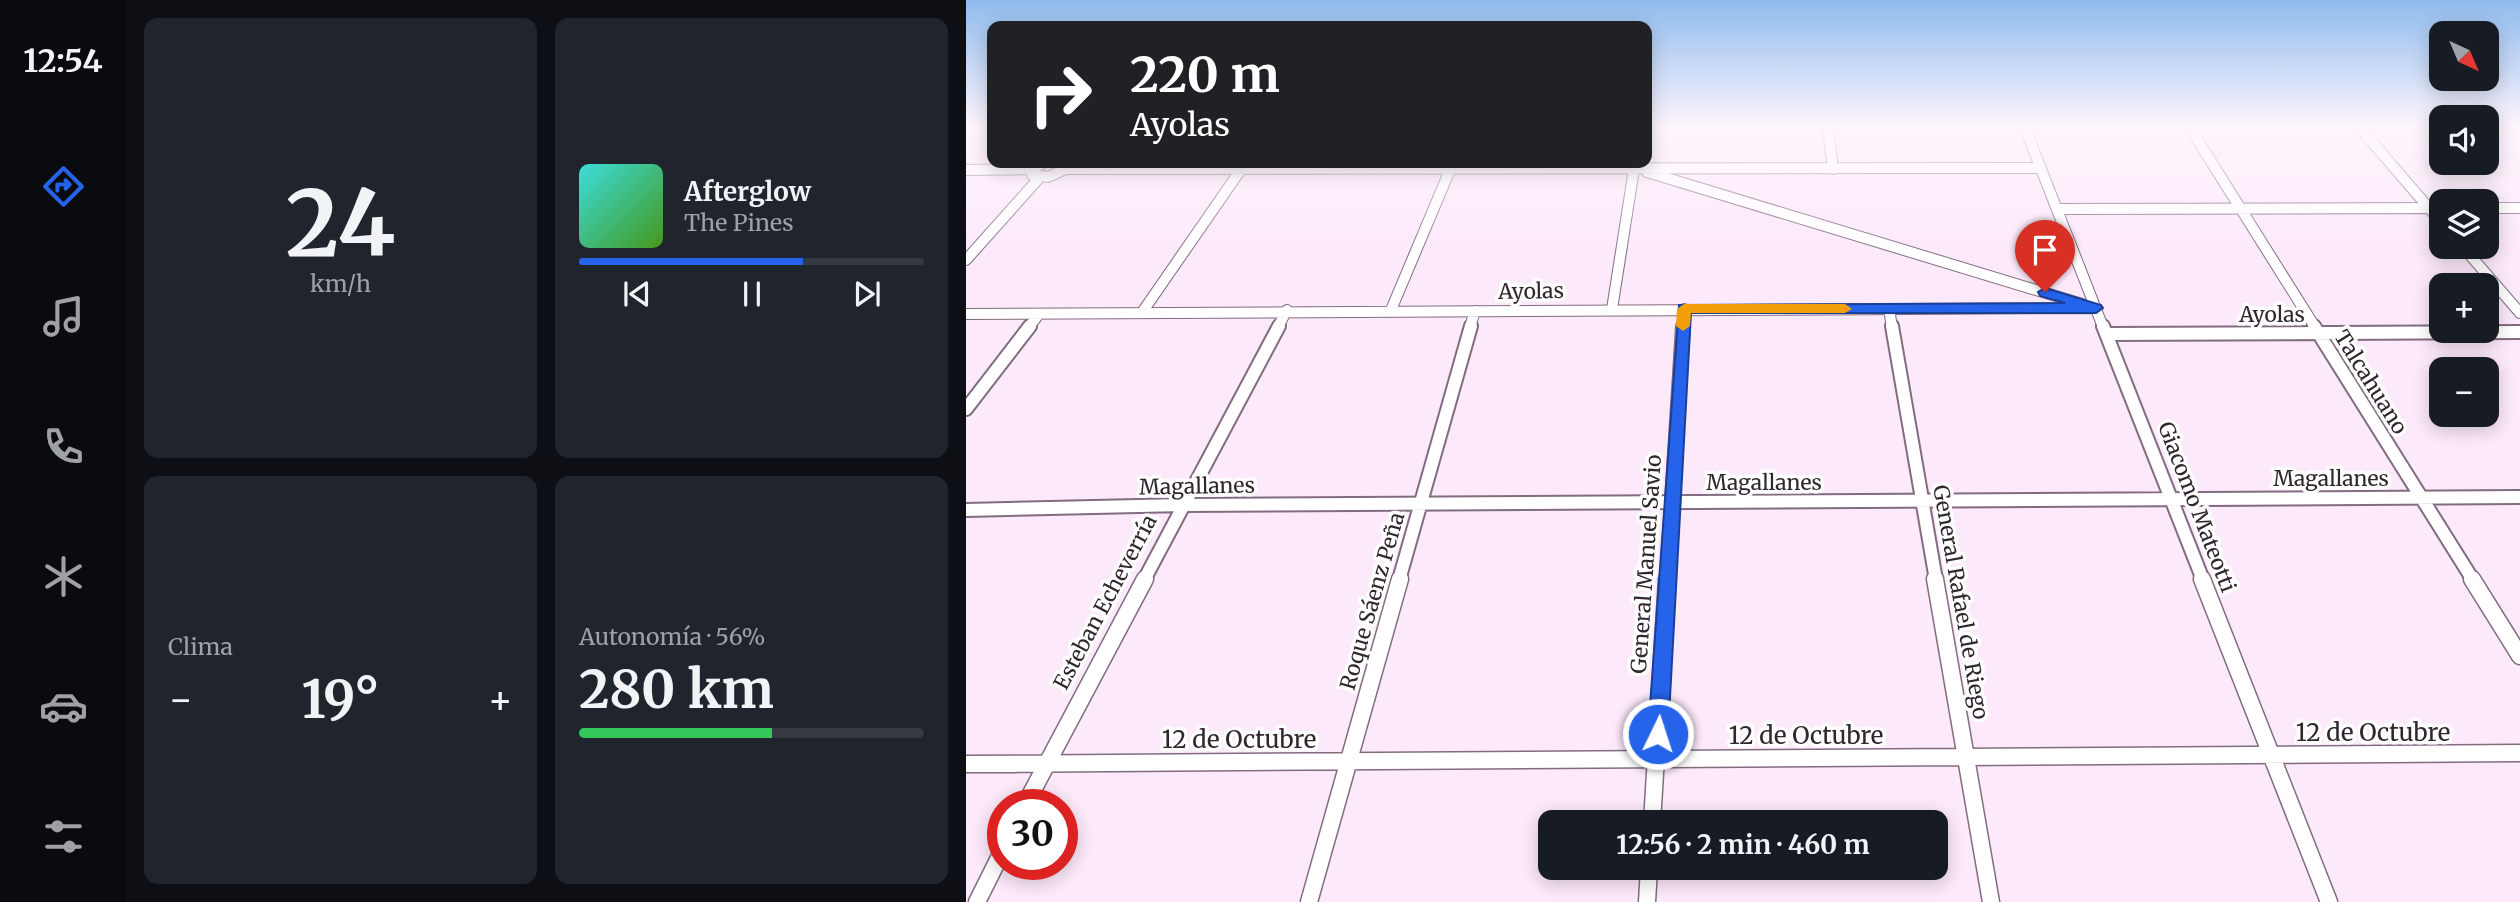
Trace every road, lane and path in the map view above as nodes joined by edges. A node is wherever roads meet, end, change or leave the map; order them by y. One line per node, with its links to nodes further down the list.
1 (1033, 170): 10 (street)
2 (1059, 170): 10 (street)
3 (1241, 170): 24 (street)
4 (1450, 170): 23 (street)
5 (1633, 170): 19 (street)
6 (1647, 170): 18 (street)
7 (2041, 170): 15 (street, Giacomo Mateotti)
8 (2216, 170): 11 (street, Talcahuano)
9 (2396, 170): 12 (street)
10 (1040, 177): 17 (street)
11 (2240, 208): 12 (street); 15 (street); 30 (street, Talcahuano)
12 (2429, 208)
13 (2499, 208): 14 (street)
14 (2520, 208)
15 (2058, 209): 18 (street, Giacomo Mateotti)
16 (2473, 259): 26 (street)
17 (966, 260)
18 (2096, 308): 21 (street, Ayolas); 31 (street, Giacomo Mateotti)
19 (1612, 309): 20 (street, Ayolas); 25 (street, Ayolas)
20 (1684, 309): 21 (street, Ayolas); 37 (street, General Manuel Savio)
21 (1889, 309): 36 (street, General Rafael de Riego)
22 (1287, 310): 23 (street, Ayolas); 24 (street, Ayolas); 39 (street, Esteban Echeverría)
23 (1391, 310): 25 (street, Ayolas)
24 (1143, 311): 28 (street, Ayolas)
25 (1475, 311): 38 (street, Roque Sáenz Peña)
26 (2520, 313)
27 (966, 314): 28 (street, Ayolas)
28 (1039, 314): 32 (street)
29 (2520, 332): 30 (street, Ayolas)
30 (2318, 333): 31 (street, Ayolas); 34 (street, Talcahuano)
31 (2108, 334): 35 (street, Giacomo Mateotti)
32 (966, 409)
33 (2520, 496): 34 (street, Magallanes)
34 (2421, 497): 35 (street, Magallanes); 41 (street, Talcahuano)
35 (2169, 499): 36 (street, Magallanes); 43 (street, Giacomo Mateotti)
36 (1922, 501): 37 (street, Magallanes); 44 (street, General Rafael de Riego)
37 (1672, 502): 38 (street, Magallanes); 45 (street, General Manuel Savio)
38 (1420, 504): 39 (street, Magallanes); 46 (street, Roque Sáenz Peña)
39 (1183, 505): 40 (street, Magallanes); 48 (street, Esteban Echeverría)
40 (966, 510)
41 (2520, 656)
42 (2520, 753): 43 (street, 12 de Octubre)
43 (2271, 755): 44 (street, 12 de Octubre); 57 (street, Giacomo Mateotti)
44 (1966, 757): 45 (street, 12 de Octubre); 56 (street, General Rafael de Riego)
45 (1656, 759): 46 (street, 12 de Octubre); 50 (street, General Manuel Savio)
46 (1348, 761): 48 (street, 12 de Octubre); 54 (street, Roque Sáenz Peña)
47 (966, 764): 48 (street, 12 de Octubre)
48 (1045, 764): 49 (street, Esteban Echeverría)
49 (1033, 789)
50 (1653, 810)
51 (988, 880): 53 (street)
52 (1648, 880): 55 (street)
53 (977, 902)
54 (1309, 902)
55 (1647, 902)
56 (1991, 902)
57 (2329, 902)

